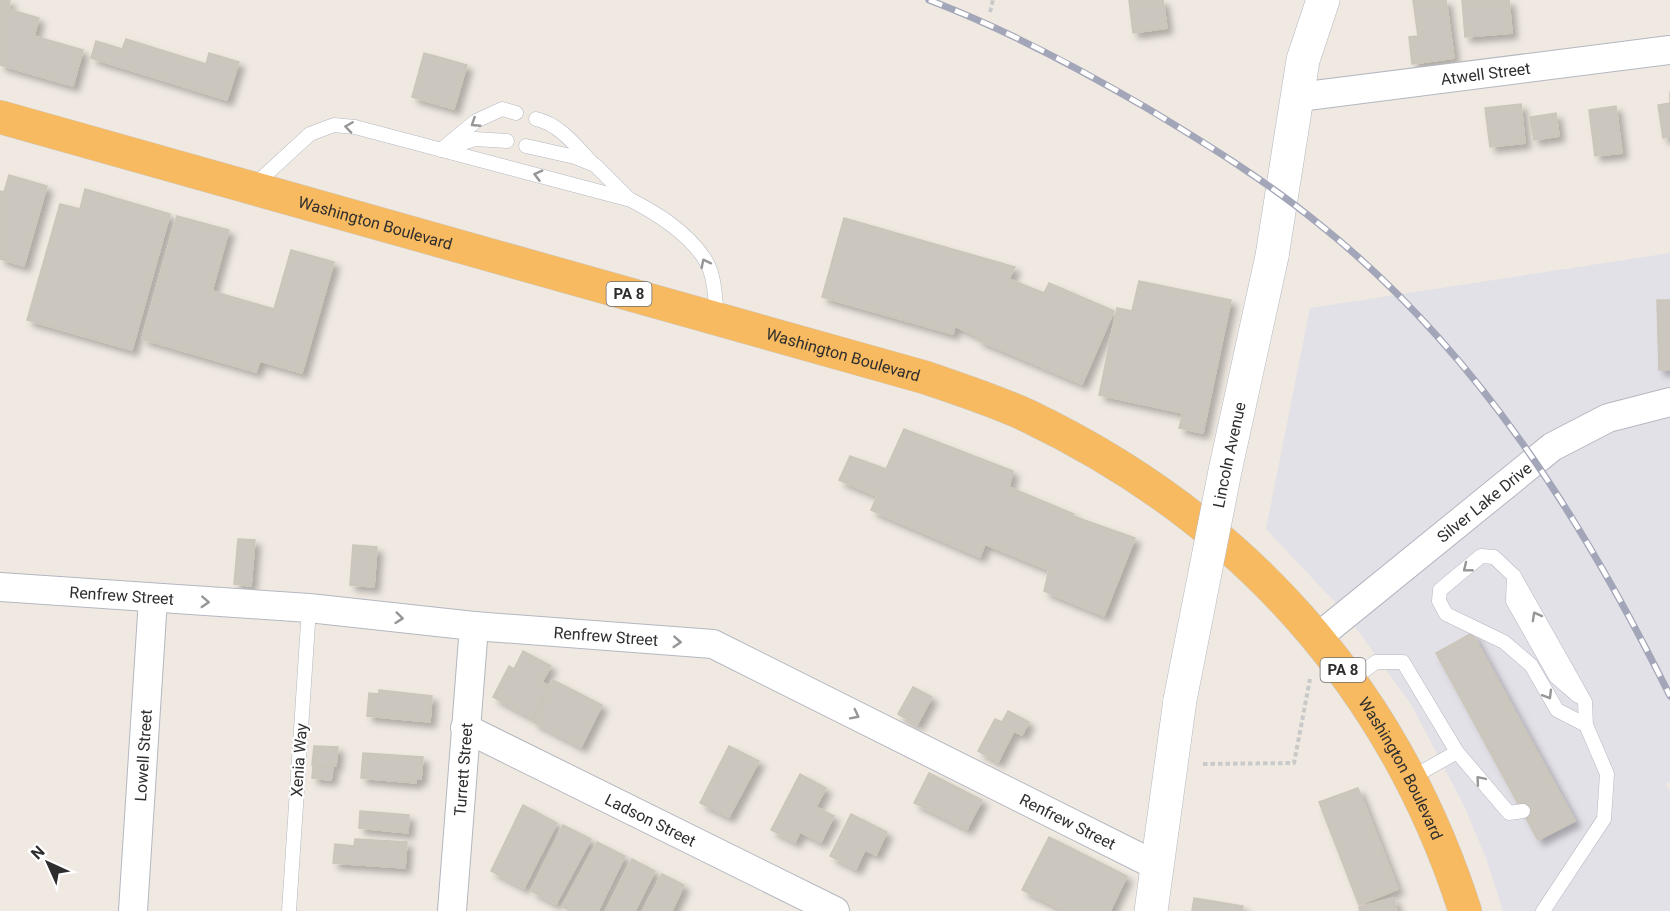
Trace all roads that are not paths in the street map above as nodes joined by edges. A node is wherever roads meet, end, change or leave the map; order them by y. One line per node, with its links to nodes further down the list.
1 (1323, 0): 3 (street, Lincoln Avenue)
2 (1670, 50): 3 (street, Atwell Street)
3 (1299, 97): 26 (street, Lincoln Avenue, bridge)
4 (516, 113): 9 (lane, one-way to 9)
5 (0, 117): 11 (highway, Washington Boulevard / PA 8)
6 (536, 119): 10 (lane)
7 (507, 141): 9 (lane)
8 (526, 146): 10 (lane)
9 (441, 150): 11 (lane, one-way to 11); 12 (lane, one-way to 9)
10 (595, 165): 12 (lane)
11 (251, 188): 13 (highway, Washington Boulevard / PA 8)
12 (631, 200): 13 (lane, one-way to 12)
13 (717, 319): 19 (highway, Washington Boulevard / PA 8)
14 (1670, 402): 19 (street, Silver Lake Drive)
15 (0, 587): 16 (street, Renfrew Street)
16 (153, 599): 17 (street, Renfrew Street, one-way to 17); 27 (street, Lowell Street)
17 (309, 608): 18 (street, Renfrew Street, one-way to 18); 28 (lane, Xenia Way)
18 (474, 626): 22 (street, Turrett Street); 26 (street, Renfrew Street, one-way to 26)
19 (1318, 637): 20 (highway, Washington Boulevard / PA 8)
20 (1351, 680): 23 (lane); 24 (highway, Washington Boulevard / PA 8)
21 (1586, 725): 21 (lane, one-way to 21); 33 (lane)
22 (465, 728): 29 (street, Turrett Street); 30 (street, Ladson Street)
23 (1457, 752): 24 (lane); 25 (lane, one-way to 23)
24 (1411, 778): 32 (highway, Washington Boulevard / PA 8)
25 (1523, 811)
26 (1159, 867): 31 (street, Lincoln Avenue)
27 (133, 911)
28 (289, 911)
29 (452, 911)
30 (835, 911)
31 (1151, 911)
32 (1465, 911)
33 (1544, 911)

